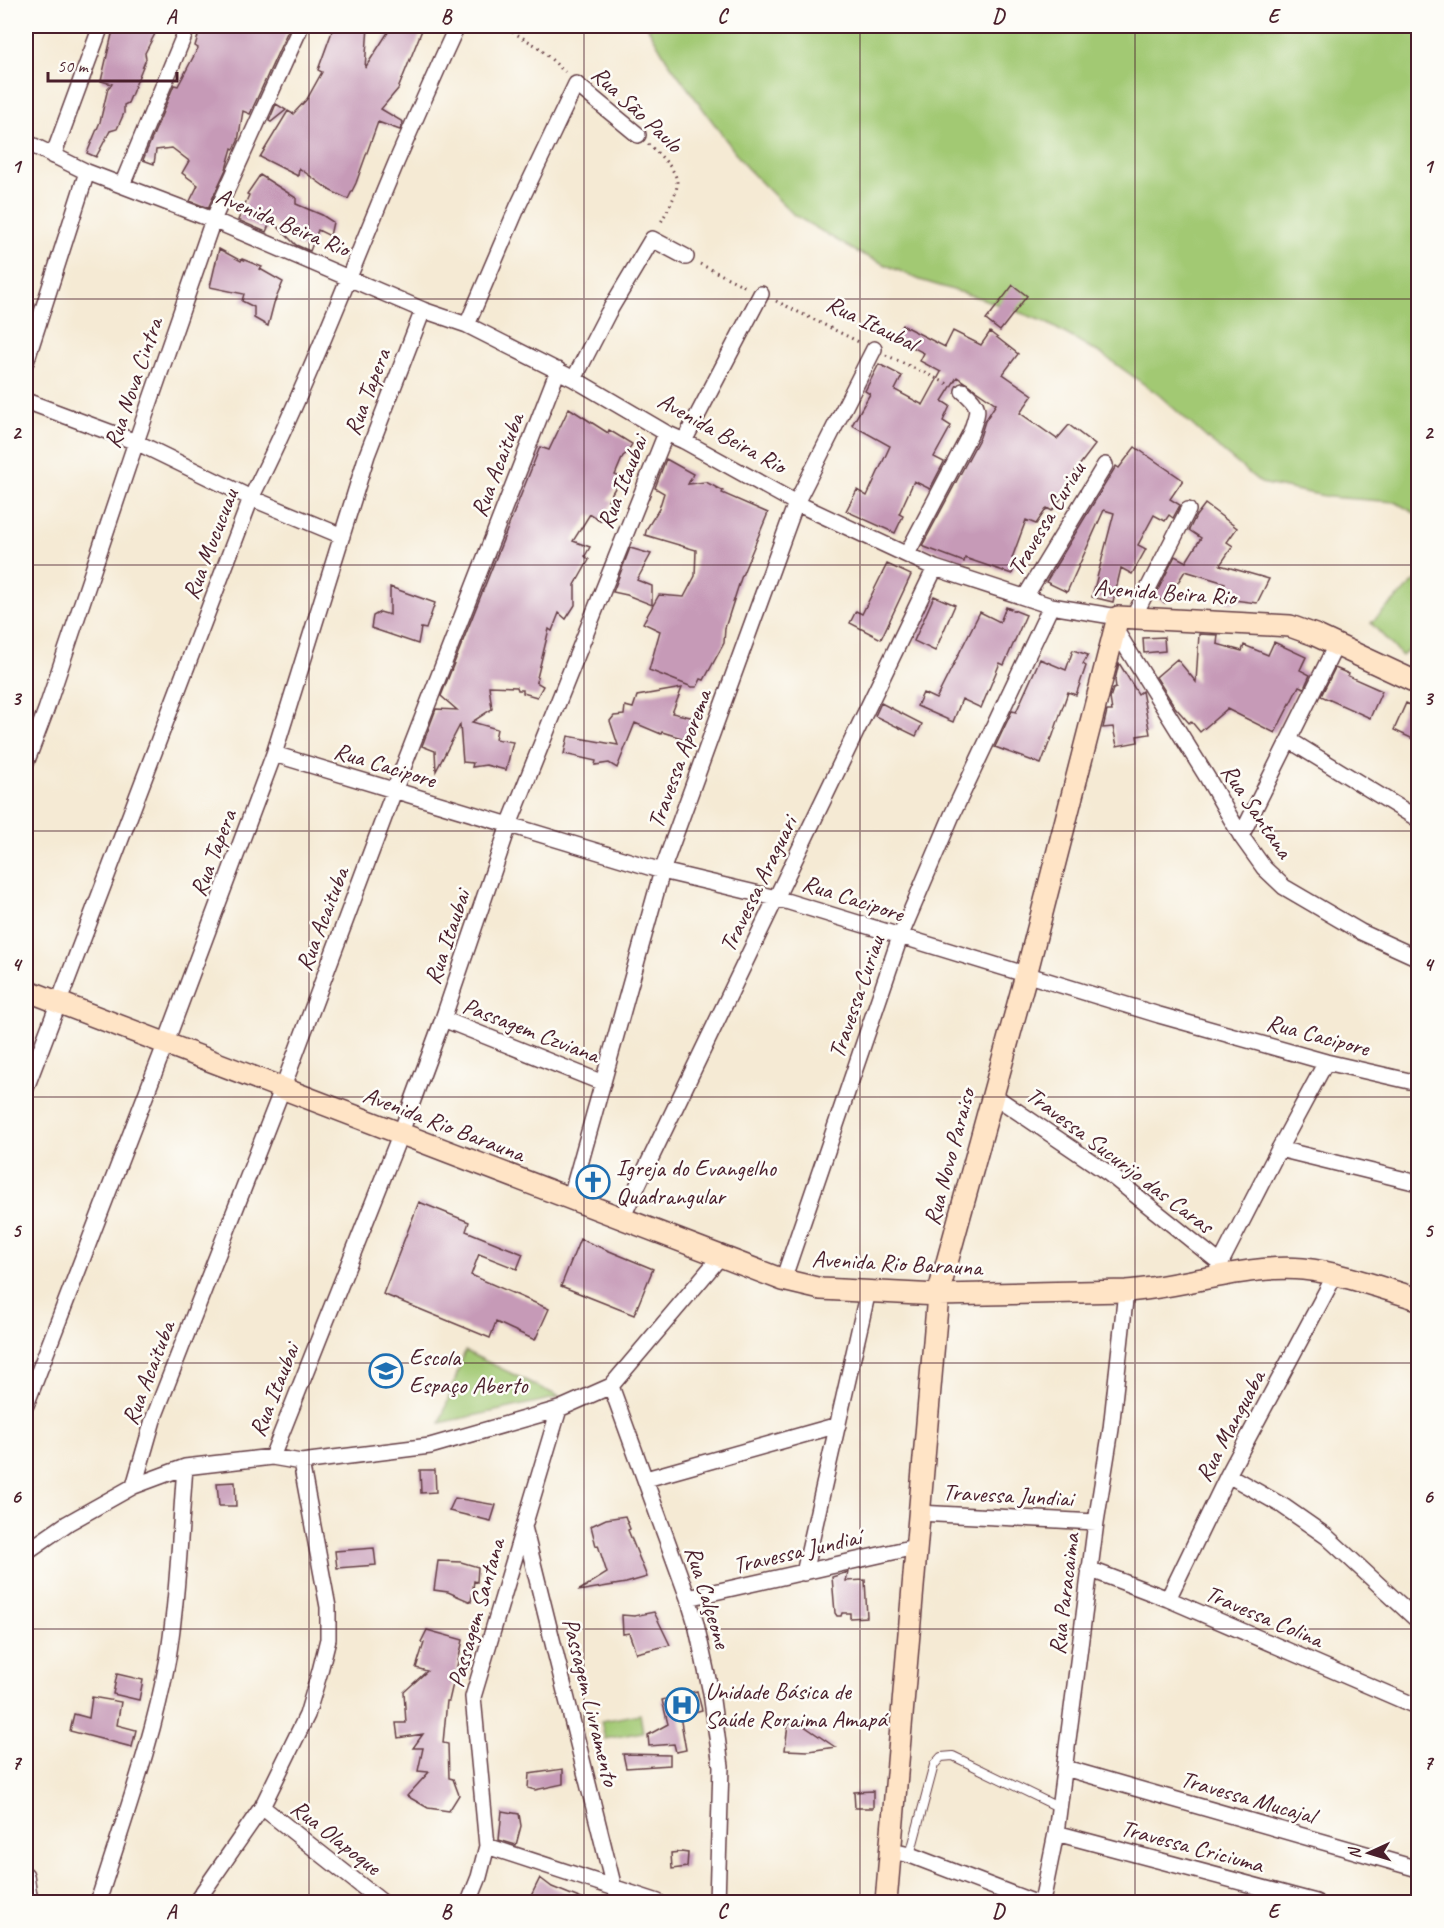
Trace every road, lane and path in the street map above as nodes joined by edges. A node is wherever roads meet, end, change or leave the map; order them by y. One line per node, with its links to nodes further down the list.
1 (101, 26): 9 (street)
2 (188, 26): 11 (street)
3 (301, 26): 12 (street, Rua Nova Cintra)
4 (457, 26): 15 (street, Rua Mucucuau)
5 (502, 26): 6 (path, Rua São Paulo)
6 (576, 84): 7 (street, Rua São Paulo); 18 (street)
7 (638, 135): 13 (path, Rua São Paulo)
8 (26, 142): 9 (street, Avenida Beira Rio)
9 (53, 156): 10 (street, Avenida Beira Rio)
10 (87, 172): 11 (street, Avenida Beira Rio); 20 (street)
11 (122, 185): 12 (street, Avenida Beira Rio)
12 (213, 220): 15 (street, Avenida Beira Rio); 27 (street, Rua Nova Cintra)
13 (652, 239): 14 (street); 22 (street)
14 (686, 257): 16 (path)
15 (349, 278): 17 (street, Avenida Beira Rio); 29 (street, Rua Mucucuau)
16 (761, 294): 19 (path, Rua Itaubal); 26 (street, Rua Itaubai)
17 (423, 310): 18 (street, Avenida Beira Rio); 32 (street, Rua Tapera)
18 (467, 325): 21 (street, Avenida Beira Rio)
19 (874, 350): 23 (path, Rua Itaubal); 30 (street, Travessa Aporema)
20 (26, 362)
21 (558, 370): 22 (street, Avenida Beira Rio); 43 (street, Rua Acaituba)
22 (574, 379): 25 (street, Avenida Beira Rio)
23 (963, 391): 33 (street)
24 (26, 401): 27 (street)
25 (666, 433): 26 (street, Avenida Beira Rio); 45 (street, Rua Itaubai)
26 (684, 441): 30 (street, Avenida Beira Rio)
27 (136, 442): 29 (street); 42 (street, Rua Nova Cintra)
28 (1105, 465): 35 (street, Travessa Curiau)
29 (251, 498): 32 (street); 53 (street, Rua Mucucuau)
30 (796, 503): 33 (street, Avenida Beira Rio); 47 (street, Travessa Aporema)
31 (1188, 510): 37 (street)
32 (342, 536): 41 (street, Rua Tapera)
33 (907, 554): 34 (street, Avenida Beira Rio)
34 (935, 568): 35 (street, Avenida Beira Rio); 48 (street, Travessa Araguari)
35 (1025, 597): 36 (street, Avenida Beira Rio)
36 (1051, 606): 37 (street, Avenida Beira Rio); 49 (street, Travessa Curiau)
37 (1122, 621): 38 (street, Avenida Beira Rio); 46 (street, Rua Santana); 51 (street, Rua Novo Paraiso)
38 (1336, 645): 39 (street, Avenida Beira Rio); 40 (street)
39 (1419, 683)
40 (1289, 740): 44 (street); 46 (street)
41 (274, 754): 43 (street, Rua Cacipore); 55 (street, Rua Tapera)
42 (26, 763)
43 (394, 791): 45 (street, Rua Cacipore); 60 (street, Rua Acaituba)
44 (1419, 819)
45 (509, 825): 47 (street, Rua Cacipore); 54 (street, Rua Itaubai)
46 (1241, 836): 50 (street, Rua Santana)
47 (662, 871): 48 (street, Rua Cacipore); 57 (street, Travessa Aporema)
48 (776, 898): 49 (street, Rua Cacipore); 66 (street, Travessa Araguari)
49 (900, 937): 51 (street, Rua Cacipore); 70 (street, Travessa Curiau)
50 (1419, 958)
51 (1026, 975): 56 (street, Rua Cacipore); 61 (street, Rua Novo Paraiso)
52 (26, 990): 53 (street, Avenida Rio Barauna)
53 (59, 1003): 55 (street, Avenida Rio Barauna); 59 (street, Rua Mucucuau)
54 (443, 1019): 57 (street, Passagem Czviana); 62 (street, Rua Itaubai)
55 (165, 1044): 60 (street, Avenida Rio Barauna); 76 (street, Rua Tapera)
56 (1326, 1062): 58 (street, Rua Cacipore); 63 (street, Travessa Sucurijo das Caras)
57 (603, 1083): 65 (street, Travessa Aporema)
58 (1419, 1083)
59 (26, 1088)
60 (283, 1088): 62 (street, Avenida Rio Barauna); 84 (street, Rua Acaituba)
61 (993, 1095): 68 (street, Travessa Sucurijo das Caras); 73 (street, Rua Novo Paraiso)
62 (399, 1135): 65 (street, Avenida Rio Barauna); 79 (street, Rua Itaubai)
63 (1279, 1149): 64 (street); 68 (street, Travessa Sucurijo das Caras)
64 (1419, 1184)
65 (570, 1200): 66 (street, Avenida Rio Barauna)
66 (621, 1220): 67 (street, Avenida Rio Barauna)
67 (721, 1256): 70 (street, Avenida Rio Barauna); 75 (street)
68 (1217, 1270): 69 (street, Avenida Rio Barauna); 72 (street, Avenida Rio Barauna)
69 (1335, 1275): 74 (street, Avenida Rio Barauna); 82 (street, Rua Manguaba)
70 (783, 1280): 71 (street, Avenida Rio Barauna)
71 (868, 1291): 73 (street, Avenida Rio Barauna); 78 (street)
72 (1126, 1291): 73 (street, Avenida Rio Barauna); 86 (street, Rua Paracaima)
73 (938, 1295): 85 (street, Rua Novo Paraiso)
74 (1419, 1299)
75 (611, 1386): 77 (street); 83 (street, Rua Calçeone)
76 (26, 1405)
77 (559, 1409): 80 (street); 87 (street, Passagem Santana)
78 (837, 1425): 83 (street); 91 (street)
79 (272, 1456): 80 (street); 81 (street)
80 (302, 1462): 97 (street)
81 (185, 1467): 84 (street); 106 (street)
82 (1228, 1475): 93 (street, Rua Manguaba); 94 (street)
83 (646, 1479): 92 (street, Rua Calçeone)
84 (134, 1486): 89 (street)
85 (918, 1513): 86 (street, Travessa Jundiai); 88 (street, Rua Novo Paraiso)
86 (1096, 1522): 90 (street, Rua Paracaima)
87 (524, 1527): 100 (street, Passagem Santana); 104 (street, Passagem Livramento)
88 (915, 1546): 91 (street, Travessa Jundiaí); 101 (street, Rua Novo Paraiso)
89 (26, 1552)
90 (1089, 1569): 93 (street, Travessa Colina); 96 (street, Rua Paracaima)
91 (804, 1573): 92 (street, Travessa Jundiaí)
92 (688, 1598): 111 (street, Rua Calçeone)
93 (1168, 1599): 95 (street, Travessa Colina)
94 (1419, 1621)
95 (1417, 1705)
96 (1065, 1768): 98 (street, Rua Paracaima); 102 (street, Travessa Mucajal)
97 (262, 1807): 107 (street); 108 (street, Rua Olapoque)
98 (1060, 1808): 99 (street, Rua Paracaima); 101 (lane)
99 (1056, 1833): 114 (street, Rua Paracaima); 115 (street, Travessa Criciuma)
100 (487, 1846): 104 (street); 109 (street, Passagem Santana)
101 (900, 1853): 112 (street, Rua Novo Paraiso); 113 (street)
102 (1419, 1869)
103 (26, 1875): 105 (street)
104 (614, 1888): 110 (street)
105 (30, 1902)
106 (98, 1902)
107 (196, 1902)
108 (382, 1902)
109 (469, 1902)
110 (658, 1902)
111 (717, 1902)
112 (885, 1902)
113 (1033, 1902)
114 (1042, 1902)
115 (1316, 1902)

